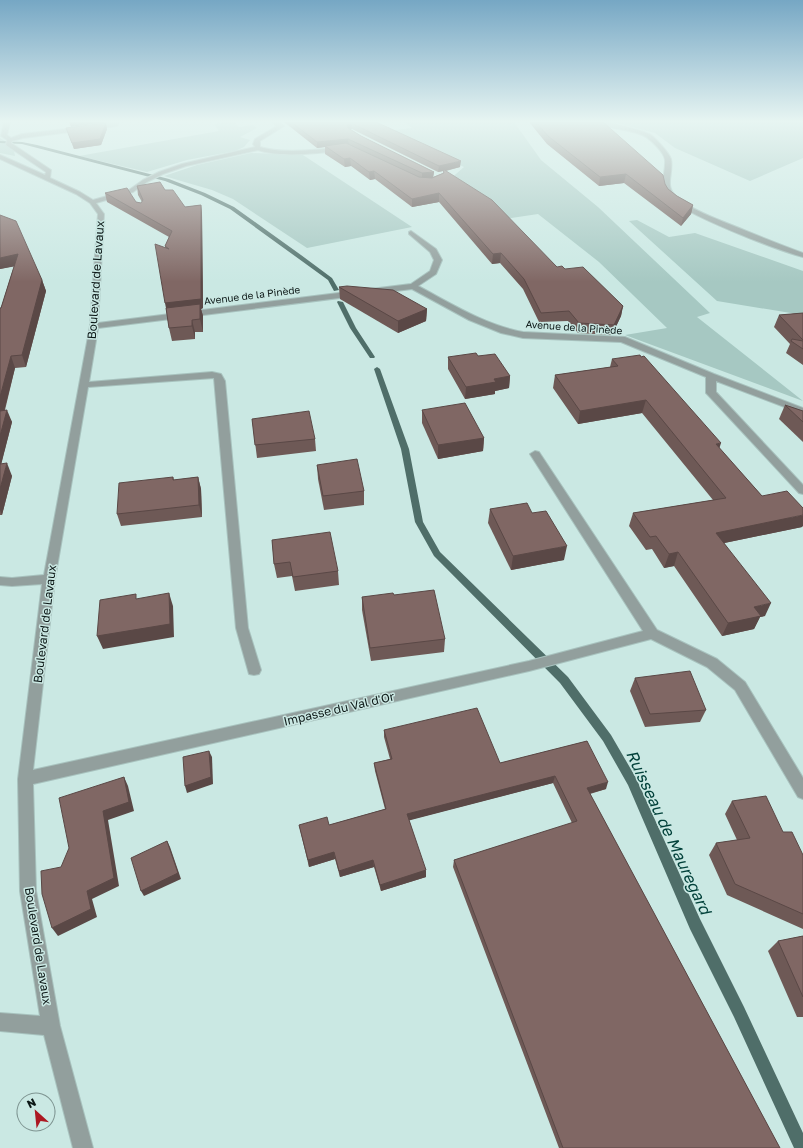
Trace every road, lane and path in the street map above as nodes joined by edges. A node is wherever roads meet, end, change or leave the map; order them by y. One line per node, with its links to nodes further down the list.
1 (42, 176): 4 (street, Boulevard de Lavaux)
2 (156, 176): 5 (street)
3 (667, 176): 7 (street)
4 (47, 178): 5 (street, Boulevard de Lavaux)
5 (92, 202): 9 (street, Boulevard de Lavaux)
6 (412, 234): 8 (street, Avenue de la Pinède)
7 (803, 255)
8 (413, 286): 9 (street, Avenue de la Pinède); 10 (street, Avenue de la Pinède)
9 (94, 326): 11 (street, Boulevard de Lavaux)
10 (711, 376): 12 (street, Avenue de la Pinède); 14 (street)
11 (84, 385): 15 (street, Boulevard de Lavaux); 18 (street)
12 (803, 411)
13 (535, 454): 17 (street)
14 (803, 491)
15 (50, 579): 16 (street); 19 (street, Boulevard de Lavaux)
16 (0, 581)
17 (652, 634): 19 (street, Impasse du Val d'Or); 20 (street)
18 (254, 670)
19 (25, 779): 22 (street, Boulevard de Lavaux)
20 (803, 792)
21 (0, 1022): 22 (street)
22 (51, 1026): 23 (street, Boulevard de Lavaux)
23 (83, 1148)

